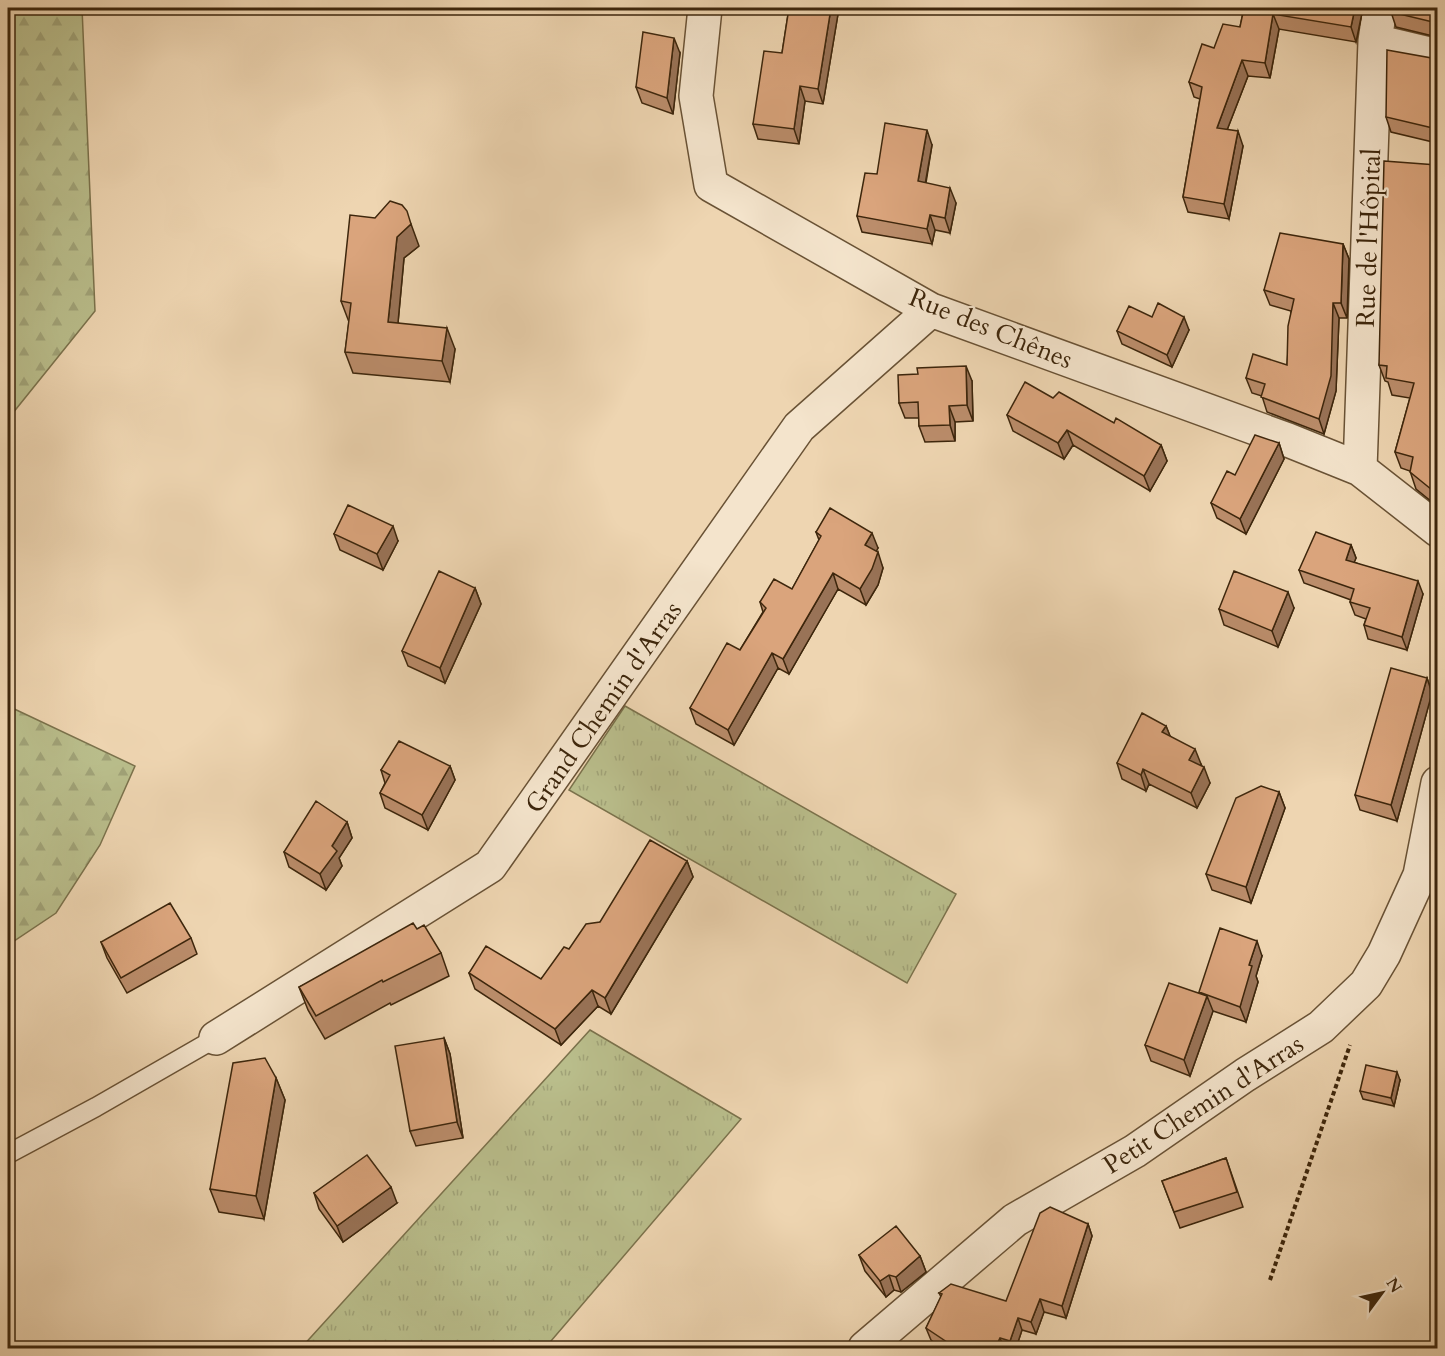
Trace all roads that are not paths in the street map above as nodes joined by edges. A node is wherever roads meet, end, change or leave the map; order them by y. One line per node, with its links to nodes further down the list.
1 (705, 8): 5 (street, Rue des Chênes)
2 (1380, 8): 3 (street, Rue de l'Hôpital)
3 (1375, 41): 4 (street); 6 (street, Rue de l'Hôpital)
4 (1437, 56)
5 (931, 310): 6 (street, Rue des Chênes); 9 (street, Grand Chemin d'Arras)
6 (1360, 469): 7 (street, Rue des Chênes)
7 (1437, 530)
8 (1437, 783): 11 (street, Petit Chemin d'Arras)
9 (216, 1038): 10 (lane)
10 (8, 1154)
11 (865, 1348)

